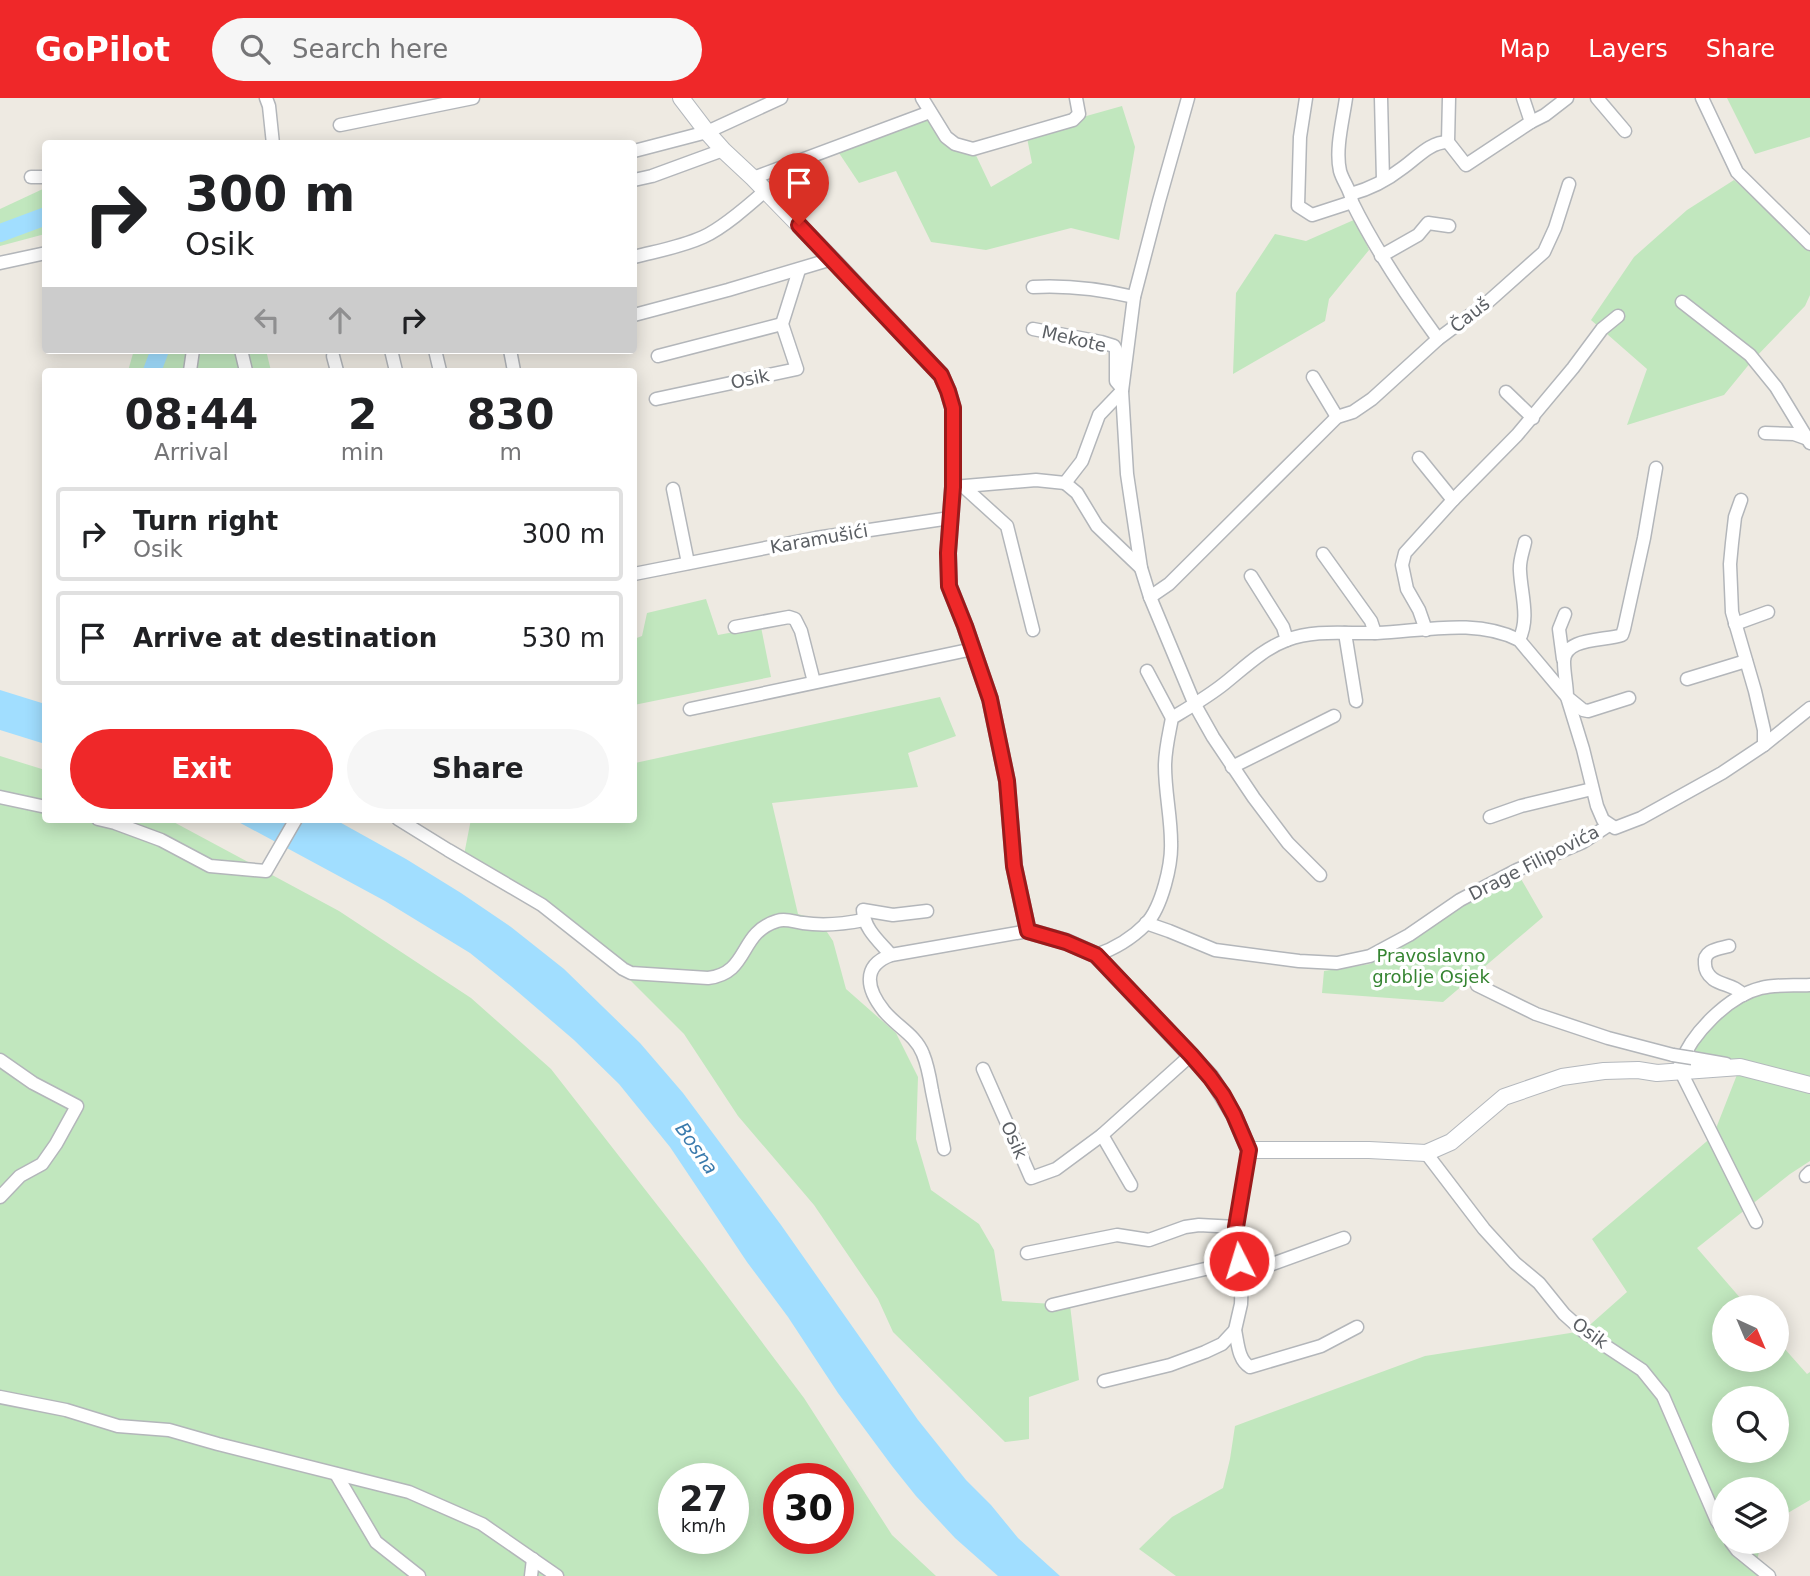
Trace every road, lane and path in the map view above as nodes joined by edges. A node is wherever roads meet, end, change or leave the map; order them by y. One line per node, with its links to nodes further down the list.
1 (266, 98): 21 (street)
2 (473, 98): 18 (street)
3 (681, 98): 20 (main road)
4 (780, 98): 20 (street)
5 (922, 98): 16 (street)
6 (1076, 98): 16 (street)
7 (1188, 98): 42 (street)
8 (1306, 98): 32 (street)
9 (1346, 98): 32 (street)
10 (1381, 98): 29 (street)
11 (1449, 98): 22 (street)
12 (1523, 98): 17 (street)
13 (1567, 98): 17 (street)
14 (1597, 98): 19 (street)
15 (1702, 98): 34 (street)
16 (930, 112): 27 (street)
17 (1531, 122): 22 (street)
18 (340, 125)
19 (1625, 131)
20 (706, 132): 23 (street); 24 (main road)
21 (273, 140)
22 (1448, 142): 29 (street)
23 (637, 150)
24 (723, 150): 27 (main road); 28 (street)
25 (31, 177): 26 (street)
26 (42, 177)
27 (753, 178): 31 (main road)
28 (637, 179)
29 (1383, 180): 32 (street)
30 (1569, 184): 48 (street, Čauš)
31 (765, 191): 36 (street); 38 (main road)
32 (1351, 198): 37 (street)
33 (1449, 226): 37 (street)
34 (1810, 244)
35 (42, 254): 39 (street)
36 (637, 256)
37 (1381, 256): 48 (street)
38 (832, 260): 40 (street); 63 (main road)
39 (0, 263)
40 (799, 270): 44 (street); 46 (street)
41 (1033, 286): 42 (street)
42 (1135, 298): 53 (street)
43 (1682, 302): 59 (street)
44 (637, 314)
45 (1618, 316): 57 (street)
46 (782, 324): 50 (street); 55 (street, Osik)
47 (1033, 329): 53 (street, Mekote)
48 (1438, 339): 56 (street, Čauš)
49 (333, 356): 51 (street)
50 (658, 356)
51 (336, 368)
52 (1313, 377): 56 (street)
53 (1122, 390): 62 (street); 71 (street)
54 (1506, 392): 57 (street)
55 (656, 399)
56 (1337, 417): 74 (street, Čauš)
57 (1533, 418): 65 (street)
58 (1765, 433): 59 (street)
59 (1809, 441)
60 (1419, 458): 65 (street)
61 (1656, 468): 86 (street)
62 (1065, 483): 63 (street); 71 (street)
63 (959, 487): 67 (main road); 80 (street)
64 (673, 489): 70 (street)
65 (1453, 500): 79 (street)
66 (1741, 500): 77 (street)
67 (950, 518): 70 (street, Karamušići); 85 (main road)
68 (1525, 542): 84 (street)
69 (1323, 554): 82 (street)
70 (688, 563): 72 (street, Karamušići)
71 (1141, 568): 74 (street)
72 (637, 573)
73 (1251, 576): 83 (street)
74 (1150, 597): 94 (street)
75 (1768, 612): 77 (street)
76 (1565, 614): 86 (street, Drage Filipovića)
77 (1735, 624): 87 (street)
78 (735, 627): 90 (street)
79 (1426, 630): 82 (street); 84 (street)
80 (1033, 631)
81 (1345, 633): 82 (street); 83 (street); 93 (street)
82 (1375, 633)
83 (1287, 640): 94 (street)
84 (1519, 640): 91 (street, Drage Filipovića)
85 (973, 649): 90 (street); 113 (main road)
86 (1563, 659): 91 (street, Drage Filipovića)
87 (1746, 661): 89 (street); 99 (street)
88 (1147, 671): 98 (street)
89 (1687, 679)
90 (814, 682): 96 (street)
91 (1567, 697): 92 (street); 101 (street, Drage Filipovića)
92 (1629, 698)
93 (1356, 701)
94 (1195, 705): 98 (street); 100 (street)
95 (1810, 708): 99 (street, Drage Filipovića)
96 (690, 709)
97 (1334, 716): 100 (street)
98 (1172, 718): 112 (street)
99 (1764, 745): 108 (street, Drage Filipovića)
100 (1232, 767): 109 (street)
101 (1592, 789): 104 (street); 108 (street, Drage Filipovića)
102 (0, 797): 103 (street)
103 (42, 806)
104 (1490, 817)
105 (116, 823): 106 (street)
106 (294, 823)
107 (404, 823): 111 (street)
108 (1609, 825): 112 (street, Drage Filipovića)
109 (1320, 875)
110 (927, 911): 111 (street)
111 (864, 920): 115 (street)
112 (1146, 923): 116 (street)
113 (1028, 931): 115 (street); 116 (main road)
114 (1729, 946): 119 (street)
115 (891, 955): 127 (street)
116 (1096, 955): 120 (main road)
117 (1477, 985): 122 (street, bridge)
118 (1810, 985): 119 (street)
119 (1743, 995): 124 (street)
120 (1191, 1055): 126 (street, Osik); 128 (main road)
121 (0, 1060): 131 (street)
122 (1740, 1067): 124 (main road); 125 (main road)
123 (983, 1069): 126 (street, Osik)
124 (1679, 1072): 129 (main road); 132 (street)
125 (1810, 1084)
126 (1102, 1135): 130 (street)
127 (944, 1149)
128 (1249, 1150): 129 (main road); 133 (street)
129 (1426, 1153): 144 (street, Osik)
130 (1131, 1185)
131 (0, 1197)
132 (1756, 1222)
133 (1236, 1227): 135 (street); 136 (street)
134 (1344, 1238): 137 (street)
135 (1027, 1253)
136 (1239, 1261): 137 (street); 138 (street)
137 (1242, 1275): 140 (street)
138 (1052, 1305)
139 (1357, 1327): 140 (street)
140 (1235, 1330): 141 (street)
141 (1104, 1381)
142 (0, 1397): 143 (street)
143 (336, 1474): 146 (street); 147 (street)
144 (1712, 1509)
145 (1742, 1554): 150 (street)
146 (533, 1559): 148 (street); 149 (street)
147 (419, 1576)
148 (531, 1576)
149 (557, 1576)
150 (1769, 1576)

